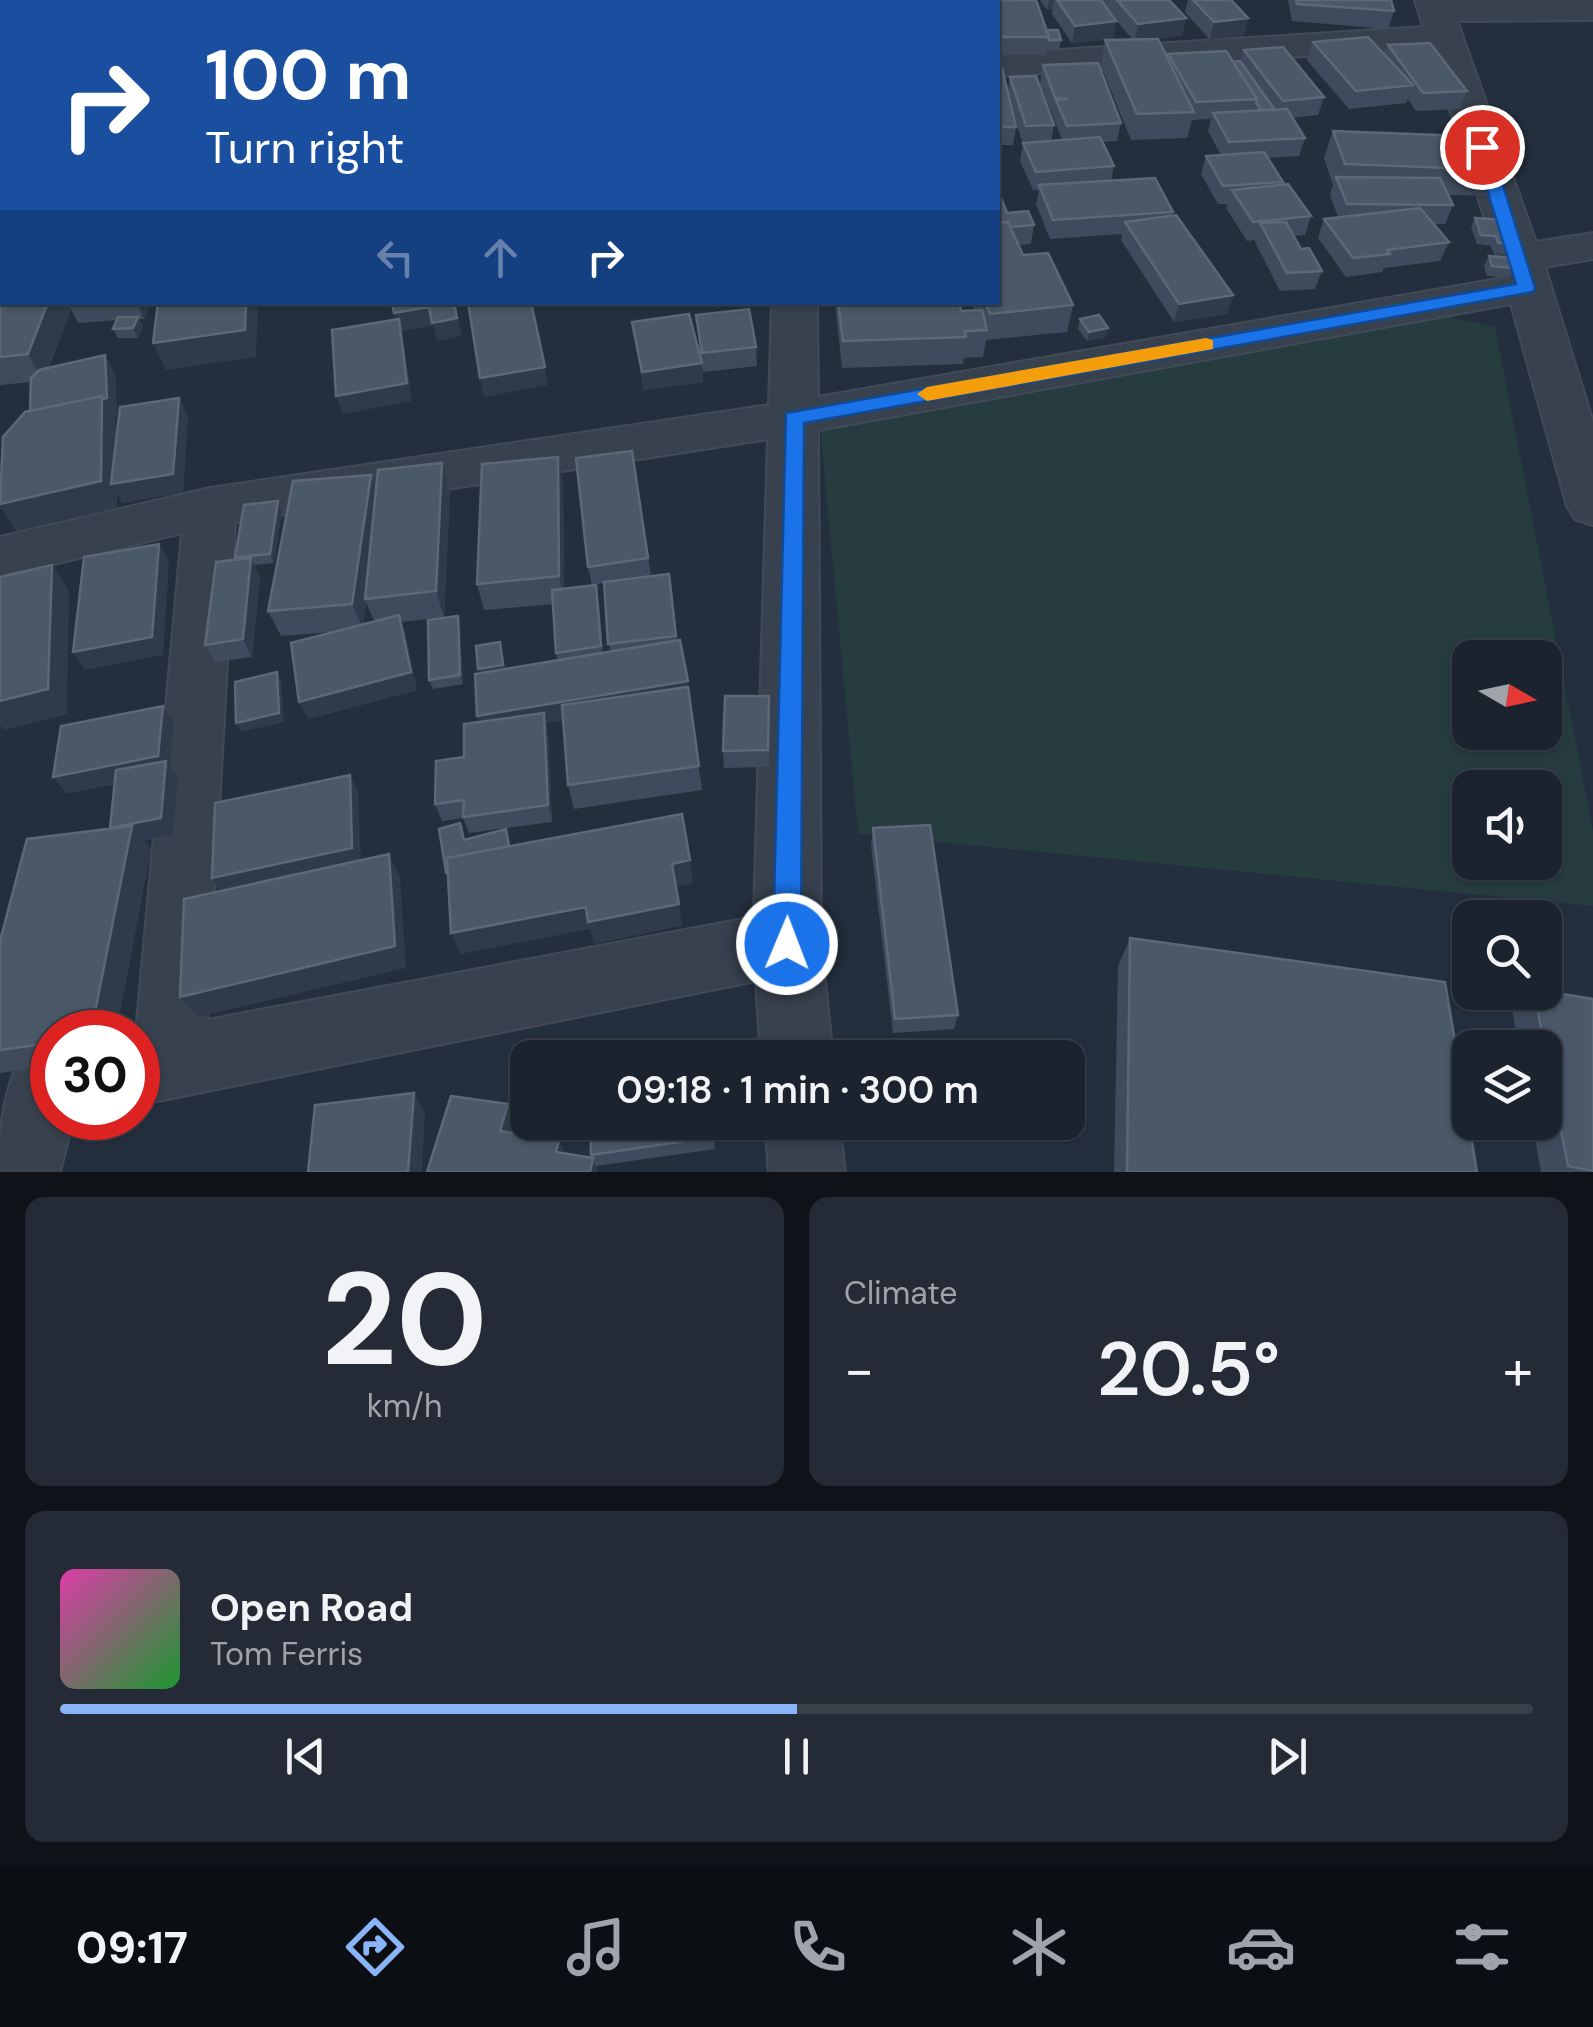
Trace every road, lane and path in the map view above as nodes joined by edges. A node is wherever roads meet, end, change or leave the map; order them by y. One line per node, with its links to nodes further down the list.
1 (1593, 10): 2 (street)
2 (1438, 16): 3 (street); 5 (street)
3 (1000, 65)
4 (1593, 246): 5 (street)
5 (1523, 273): 7 (street); 9 (street)
6 (795, 305): 9 (street)
7 (1544, 338): 8 (street); 10 (street)
8 (1593, 343)
9 (794, 418): 11 (street); 13 (street)
10 (1593, 506)
11 (210, 507): 12 (street); 14 (street)
12 (0, 557)
13 (787, 944): 15 (street); 16 (street)
14 (159, 1010)
15 (795, 1040)
16 (160, 1065)
17 (30, 1108): 19 (street)
18 (804, 1140): 20 (street)
19 (22, 1172)
20 (807, 1172)

